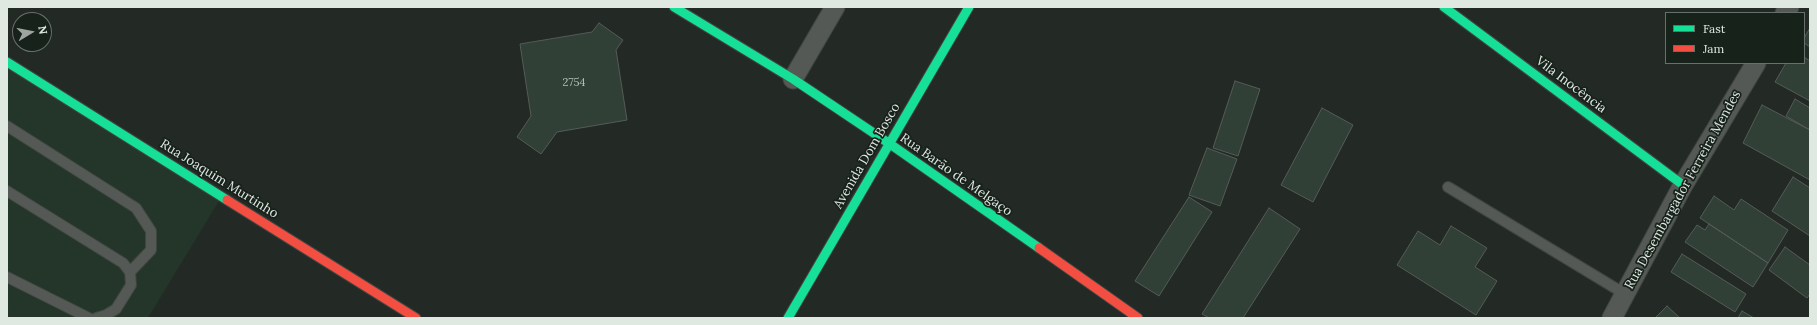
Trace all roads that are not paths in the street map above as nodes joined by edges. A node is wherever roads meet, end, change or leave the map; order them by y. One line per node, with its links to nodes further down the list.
1 (674, 7): 7 (street, Rua Barão de Melgaço)
2 (835, 7): 7 (street)
3 (969, 7): 9 (street, Avenida Dom Bosco)
4 (1444, 7): 10 (street, Vila Inocência)
5 (7, 62): 18 (street, Rua Joaquim Murtinho)
6 (1755, 64): 10 (street, Rua Desembargador Ferreira Mendes)
7 (793, 79): 9 (street, Rua Barão de Melgaço)
8 (7, 126): 13 (lane)
9 (890, 144): 19 (street, Avenida Dom Bosco); 20 (street, Rua Barão de Melgaço)
10 (1683, 185): 15 (street, Rua Desembargador Ferreira Mendes)
11 (1448, 186): 15 (lane)
12 (7, 191): 13 (lane)
13 (130, 272): 17 (lane)
14 (7, 277): 16 (lane)
15 (1625, 294): 21 (street, Rua Desembargador Ferreira Mendes)
16 (89, 318)
17 (96, 318)
18 (416, 318)
19 (788, 318)
20 (1138, 318)
21 (1612, 318)

